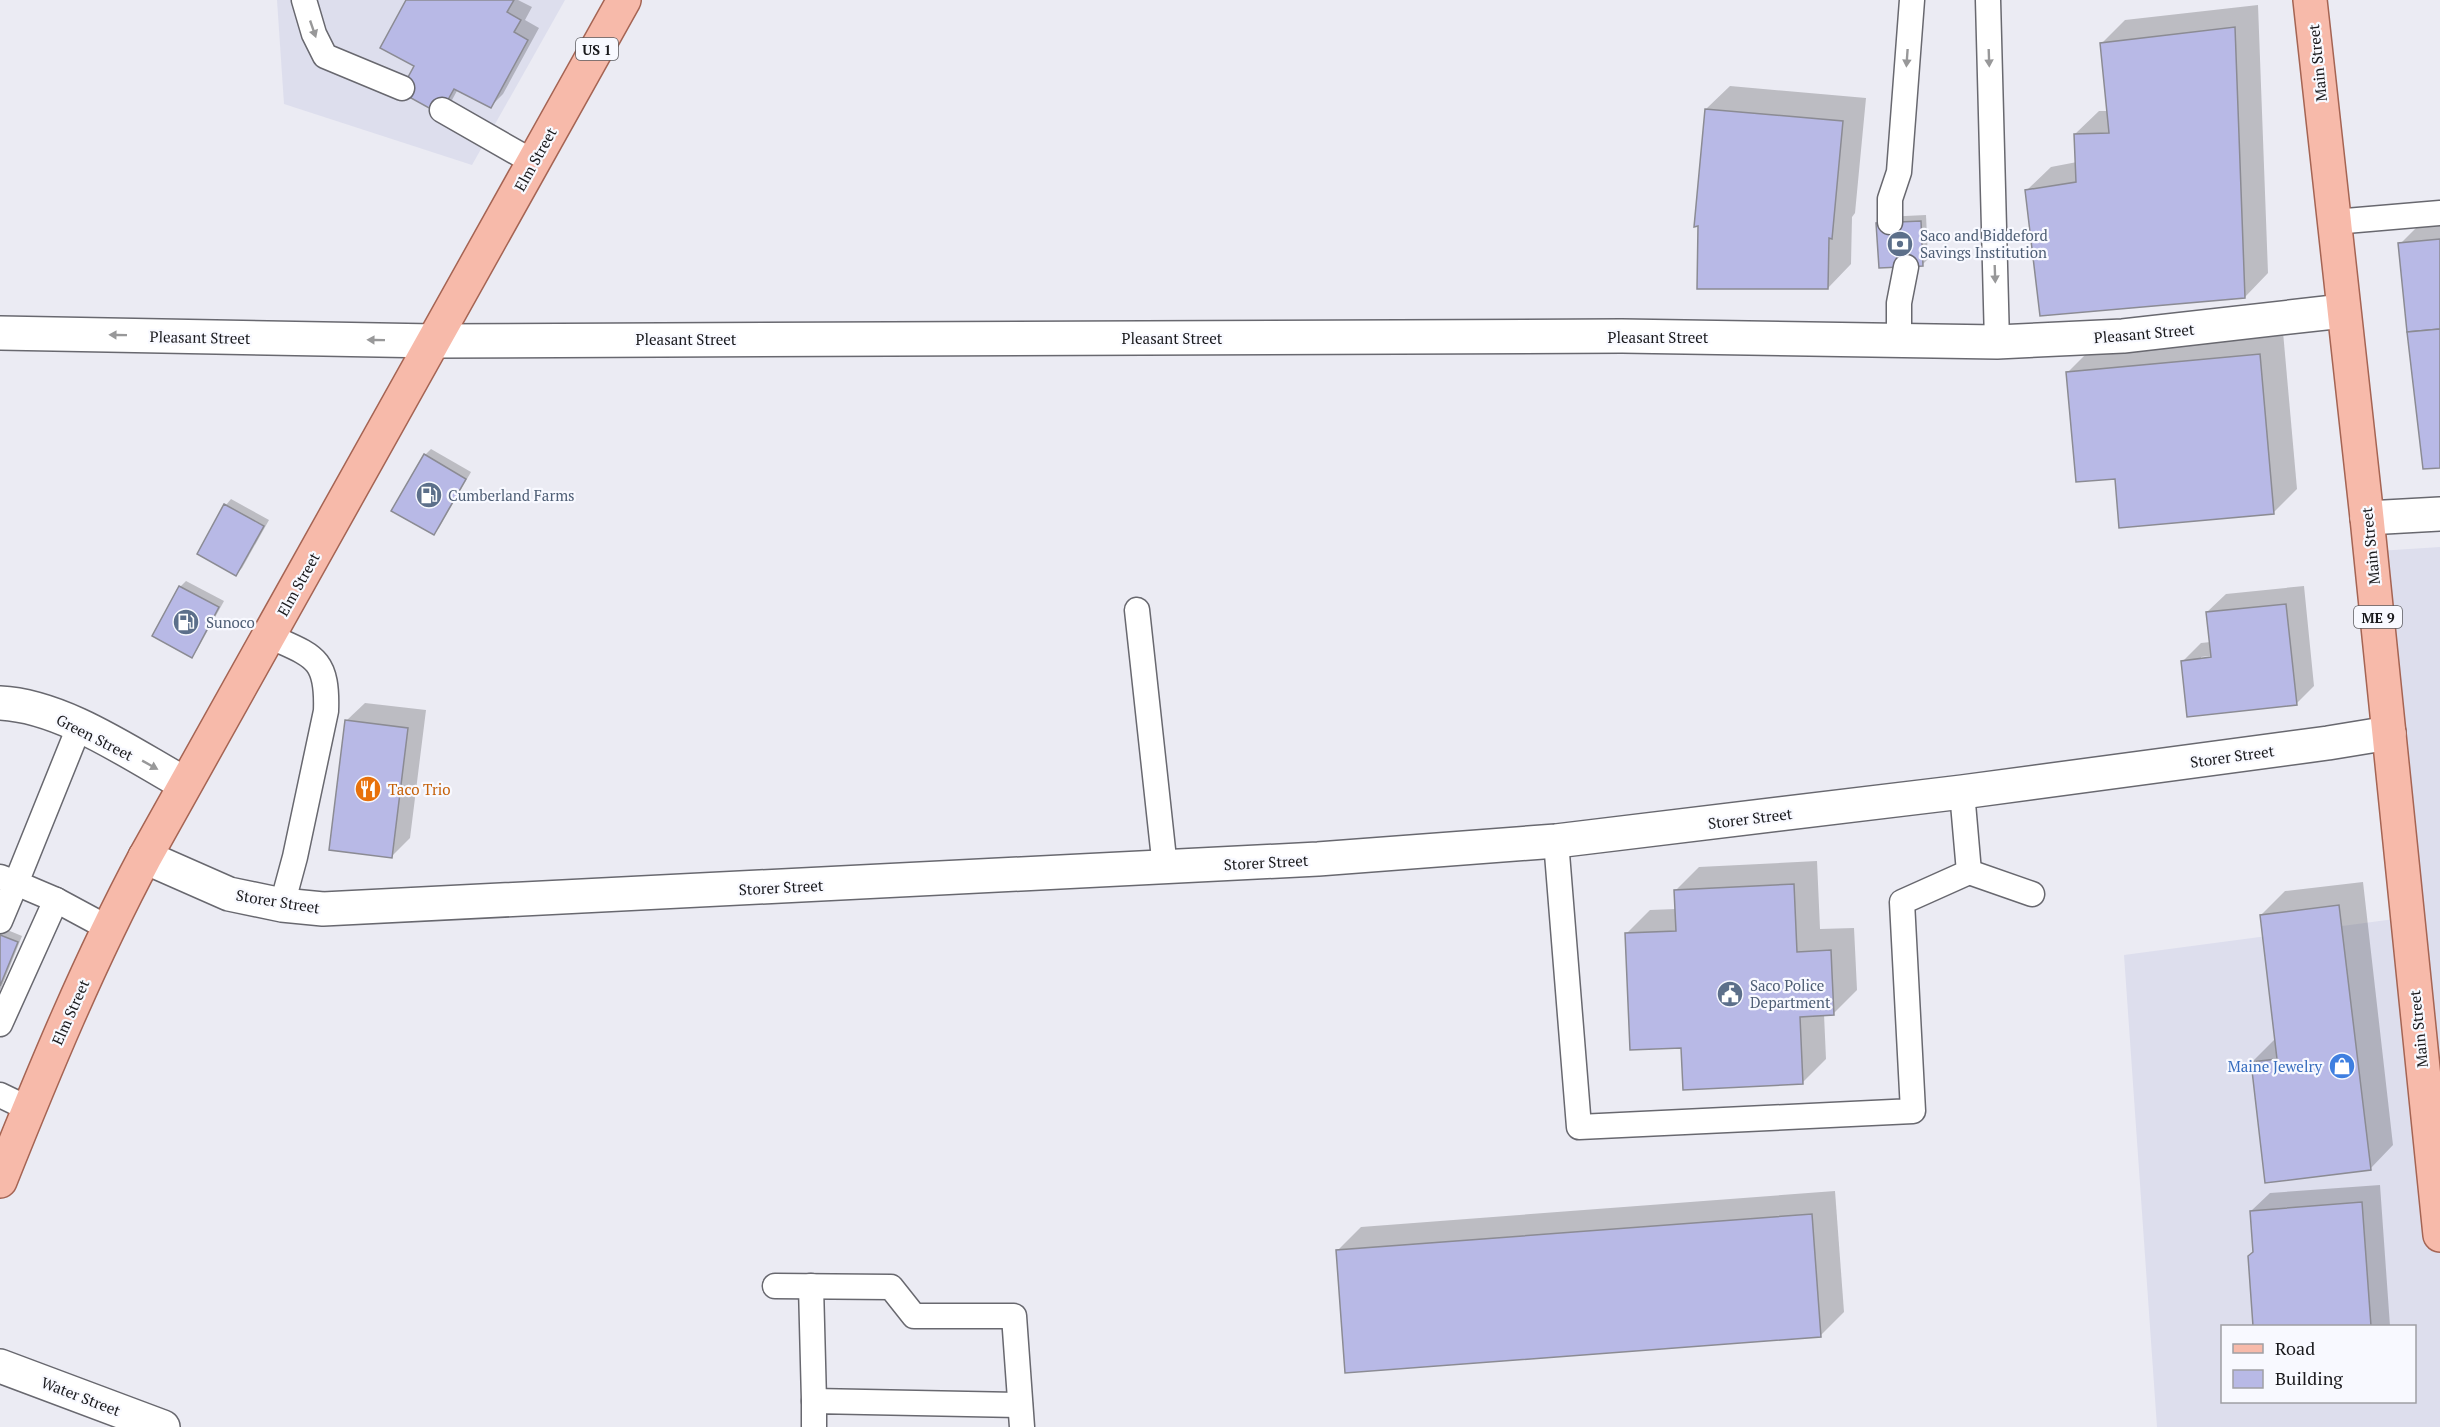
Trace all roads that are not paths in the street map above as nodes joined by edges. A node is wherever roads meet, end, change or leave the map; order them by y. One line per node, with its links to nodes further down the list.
1 (304, 0): 6 (lane, one-way to 6)
2 (624, 0): 8 (main road, Elm Street / US 1)
3 (1912, 0): 10 (lane, one-way to 10)
4 (1988, 0): 17 (lane, one-way to 17)
5 (2310, 0): 11 (main road, Main Street / ME 9)
6 (405, 82)
7 (446, 104): 8 (lane)
8 (533, 162): 16 (main road, Elm Street / US 1)
9 (2440, 213): 11 (lane)
10 (1898, 222)
11 (2334, 222): 13 (main road, Main Street / ME 9)
12 (1898, 268): 15 (lane)
13 (2343, 311): 17 (street, Pleasant Street); 19 (main road, Main Street / ME 9)
14 (0, 333): 16 (street, Pleasant Street, one-way to 14)
15 (1899, 339): 16 (street, Pleasant Street); 17 (street, Pleasant Street)
16 (434, 341): 21 (main road, Elm Street / US 1)
17 (1997, 342)
18 (2440, 514): 19 (street)
19 (2367, 518): 24 (main road, Main Street / ME 9)
20 (1137, 610): 29 (lane)
21 (269, 636): 25 (main road, Elm Street / US 1); 34 (lane)
22 (0, 703): 23 (street, Green Street)
23 (79, 727): 25 (street, Green Street, one-way to 25); 31 (lane)
24 (2389, 733): 26 (street, Storer Street); 41 (main road, Main Street / ME 9)
25 (185, 784): 28 (main road, Elm Street / US 1)
26 (1962, 792): 27 (street, Storer Street); 30 (lane)
27 (1557, 841): 29 (street, Storer Street); 30 (lane)
28 (145, 857): 34 (street, Storer Street); 36 (main road, Elm Street / US 1)
29 (1165, 868): 34 (street, Storer Street)
30 (1969, 872): 32 (lane)
31 (8, 880): 33 (lane); 35 (lane)
32 (2032, 894)
33 (56, 900): 36 (lane); 37 (lane)
34 (282, 905)
35 (0, 921)
36 (108, 928): 39 (main road, Elm Street / US 1)
37 (0, 1024)
38 (0, 1095): 39 (lane)
39 (29, 1109): 40 (main road, Elm Street / US 1)
40 (0, 1181)
41 (2440, 1235)
42 (775, 1286): 43 (lane)
43 (811, 1286): 45 (lane); 46 (lane)
44 (0, 1366): 47 (street, Water Street)
45 (814, 1401): 46 (lane); 48 (lane)
46 (1021, 1416)
47 (160, 1426)
48 (814, 1427)

